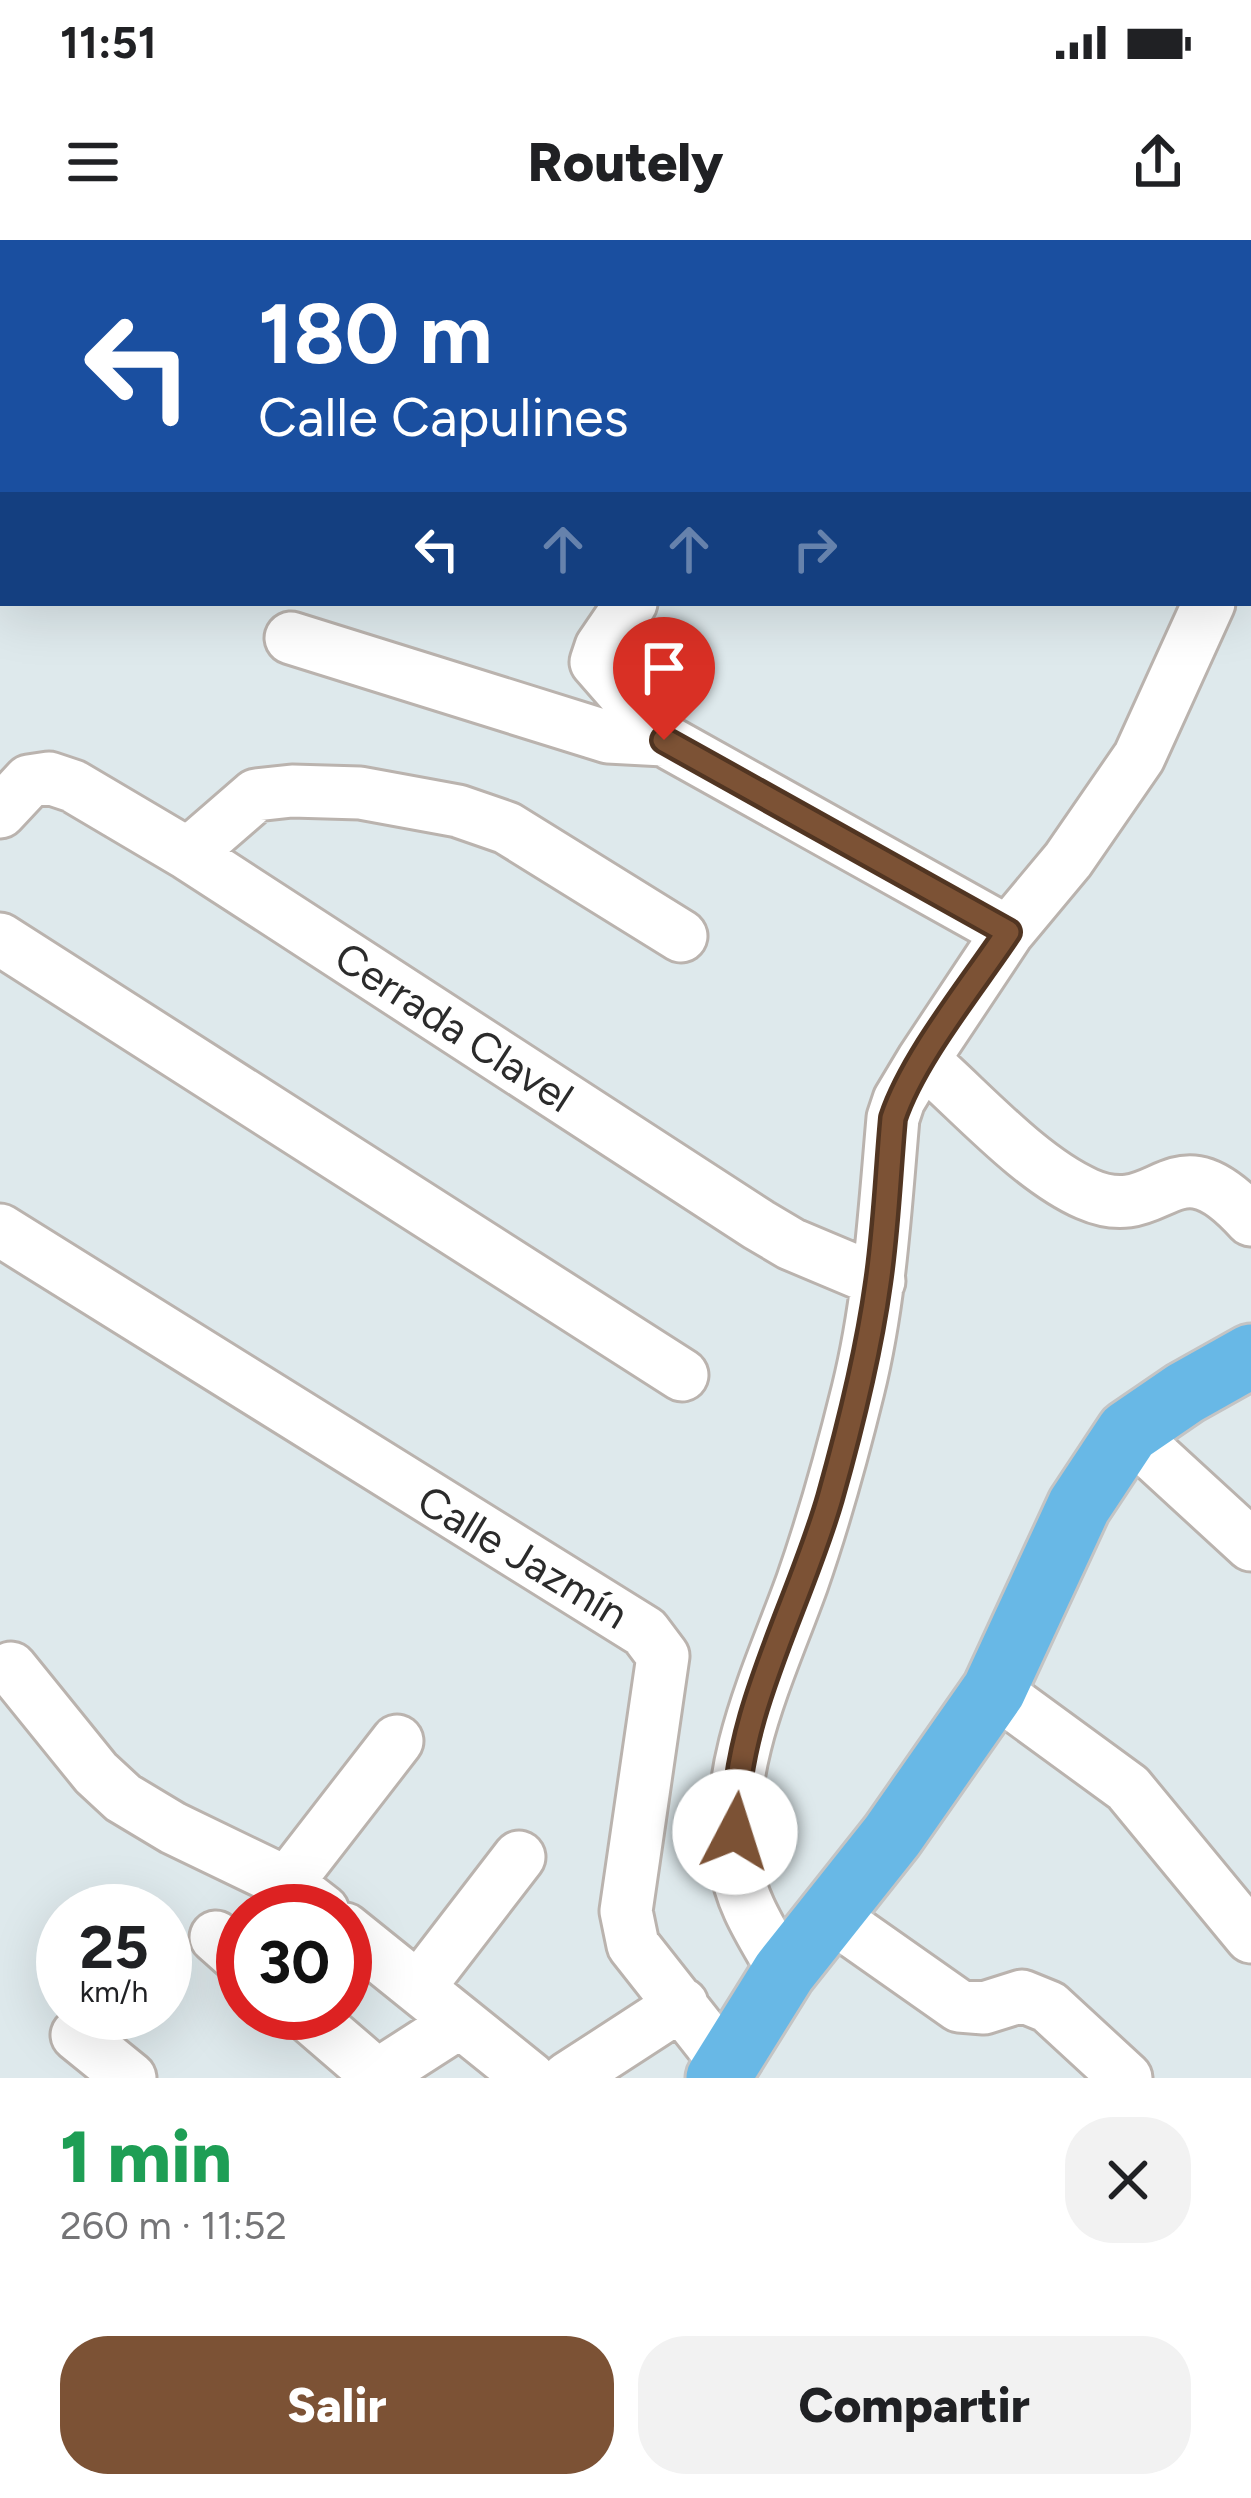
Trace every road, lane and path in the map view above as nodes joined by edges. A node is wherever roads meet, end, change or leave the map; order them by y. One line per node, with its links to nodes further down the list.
1 (629, 606): 4 (street)
2 (1208, 606): 7 (street)
3 (291, 638): 4 (street)
4 (664, 740): 7 (street)
5 (15, 797): 6 (street, Cerrada Clavel)
6 (188, 854): 8 (street); 13 (street, Cerrada Clavel)
7 (1008, 932): 10 (street)
8 (681, 936)
9 (0, 939): 15 (street)
10 (923, 1060): 11 (street); 13 (street)
11 (1251, 1220)
12 (0, 1230): 29 (street, Calle Jazmín)
13 (879, 1281): 27 (street)
14 (1249, 1360): 16 (main road)
15 (682, 1375)
16 (1128, 1432): 17 (street); 19 (main road)
17 (1251, 1545)
18 (11, 1669): 22 (street)
19 (994, 1690): 24 (main road); 25 (street)
20 (397, 1742): 23 (street)
21 (519, 1857): 28 (street)
22 (280, 1884)
23 (313, 1884)
24 (831, 1916): 27 (main road); 38 (street)
25 (1251, 1936)
26 (372, 1950): 28 (street)
27 (784, 1972): 33 (main road)
28 (419, 1987): 30 (street)
29 (682, 2005): 33 (street, Calle Jazmín); 37 (street)
30 (460, 2022): 34 (street); 36 (street)
31 (83, 2040): 35 (street)
32 (334, 2040): 34 (street)
33 (722, 2070)
34 (375, 2076)
35 (130, 2078)
36 (530, 2078)
37 (568, 2078)
38 (1126, 2078)

